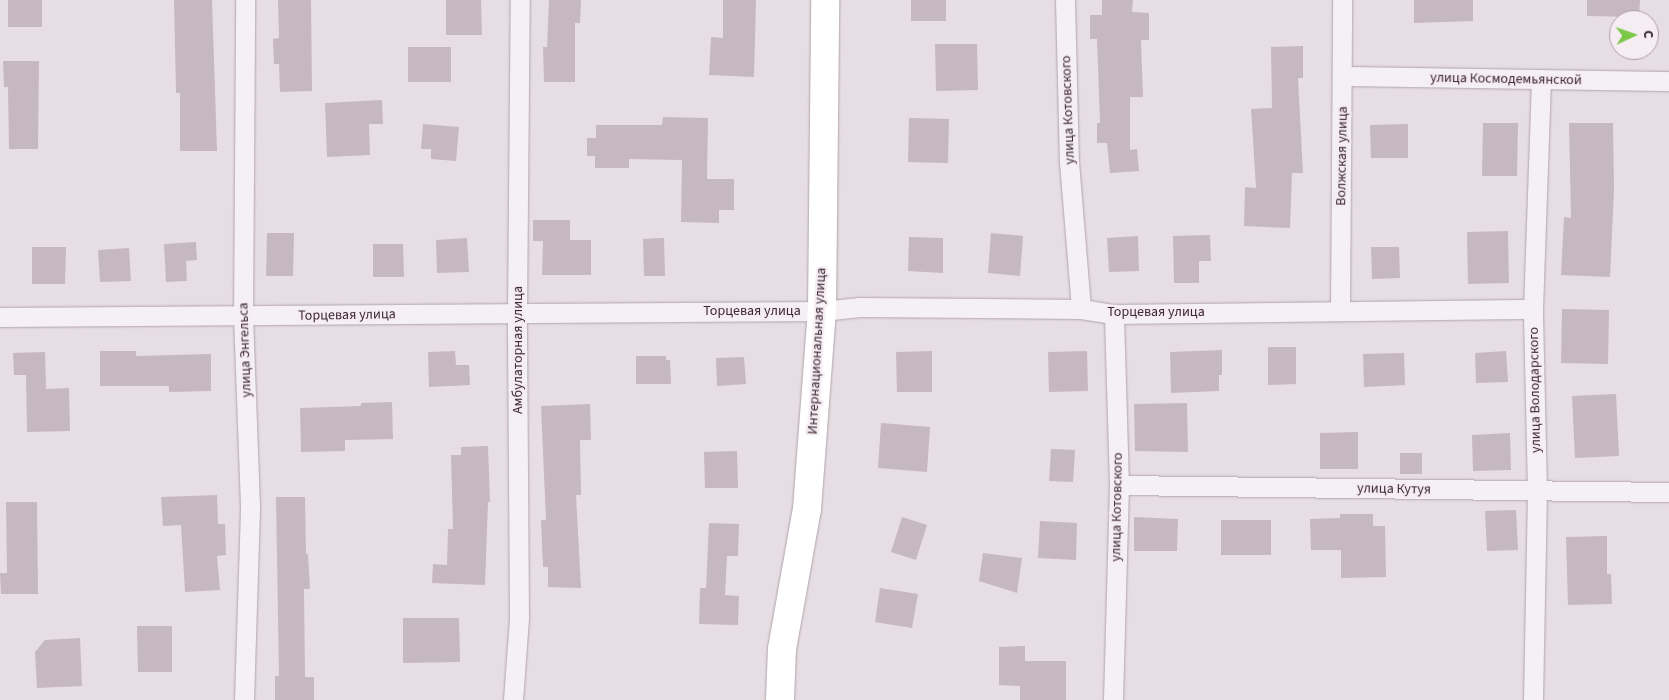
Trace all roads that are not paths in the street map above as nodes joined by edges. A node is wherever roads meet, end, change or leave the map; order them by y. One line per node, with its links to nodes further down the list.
1 (245, 0): 15 (street, улица Энгельса)
2 (520, 0): 13 (street, Амбулаторная улица)
3 (825, 0): 11 (street, Интернациональная улица)
4 (1065, 0): 9 (street, улица Котовского)
5 (1342, 0): 6 (street, Волжская улица)
6 (1342, 76): 7 (street, улица Космодемьянской); 12 (street, Волжская улица)
7 (1541, 80): 8 (street, улица Космодемьянской); 10 (street, улица Володарского)
8 (1669, 81)
9 (1081, 309): 11 (street, Торцевая улица); 14 (street, Торцевая улица)
10 (1533, 309): 12 (street, Торцевая улица); 18 (street, улица Володарского)
11 (822, 311): 13 (street, Торцевая улица); 22 (street, Интернациональная улица)
12 (1340, 311): 14 (street, Торцевая улица)
13 (517, 313): 15 (street, Торцевая улица); 21 (street, Амбулаторная улица)
14 (1114, 314): 17 (street, улица Котовского)
15 (243, 316): 16 (street, Торцевая улица); 20 (street, улица Энгельса)
16 (0, 317)
17 (1119, 485): 18 (street, улица Кутуя); 23 (street, улица Котовского)
18 (1537, 491): 19 (street, улица Кутуя); 24 (street, улица Володарского)
19 (1669, 492)
20 (244, 700)
21 (513, 700)
22 (780, 700)
23 (1113, 700)
24 (1533, 700)

